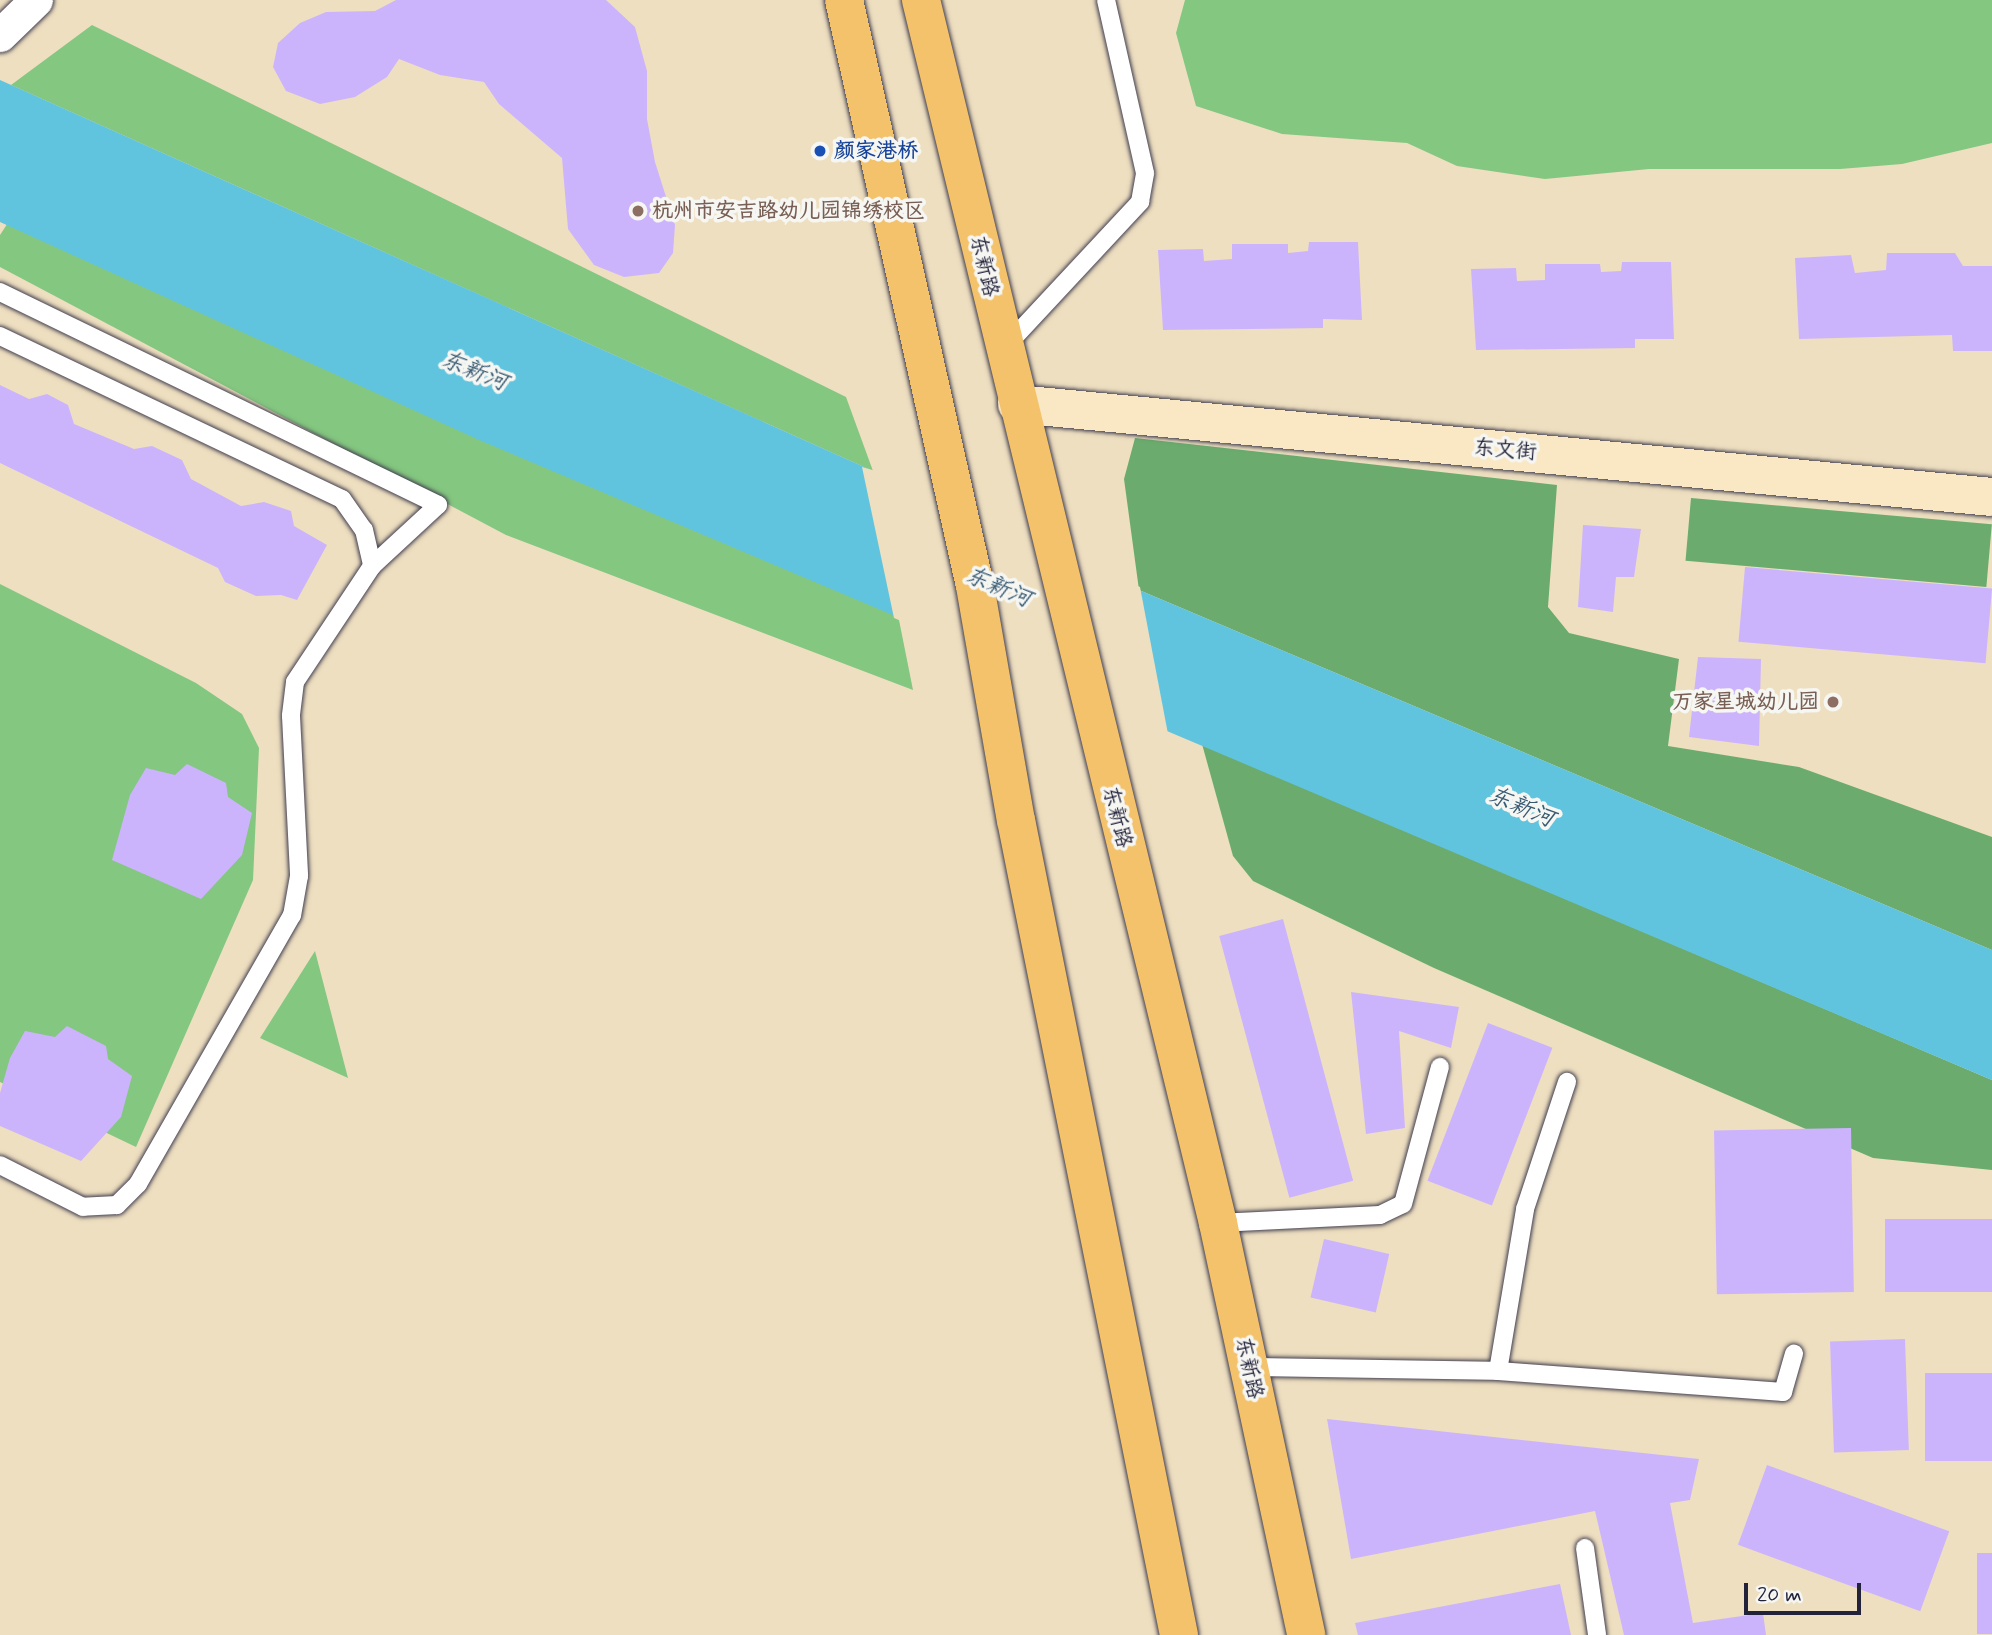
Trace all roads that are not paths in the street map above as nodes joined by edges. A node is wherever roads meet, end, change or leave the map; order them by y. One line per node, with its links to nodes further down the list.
1 (845, 0): 18 (main road)
2 (921, 0): 6 (main road, 东新路)
3 (1106, 0): 6 (lane)
4 (0, 292): 9 (lane)
5 (0, 337): 9 (lane)
6 (1004, 348): 7 (main road, 东新路)
7 (1017, 404): 8 (street, 东文街); 13 (main road, 东新路)
8 (1992, 497)
9 (372, 566): 12 (lane)
10 (1440, 1067): 13 (lane)
11 (1567, 1082): 16 (lane)
12 (0, 1165)
13 (1217, 1223): 15 (main road, 东新路)
14 (1794, 1354): 16 (lane)
15 (1249, 1367): 16 (lane); 19 (main road, 东新路)
16 (1498, 1371)
17 (1585, 1548): 20 (lane)
18 (1179, 1635)
19 (1307, 1635)
20 (1597, 1635)

